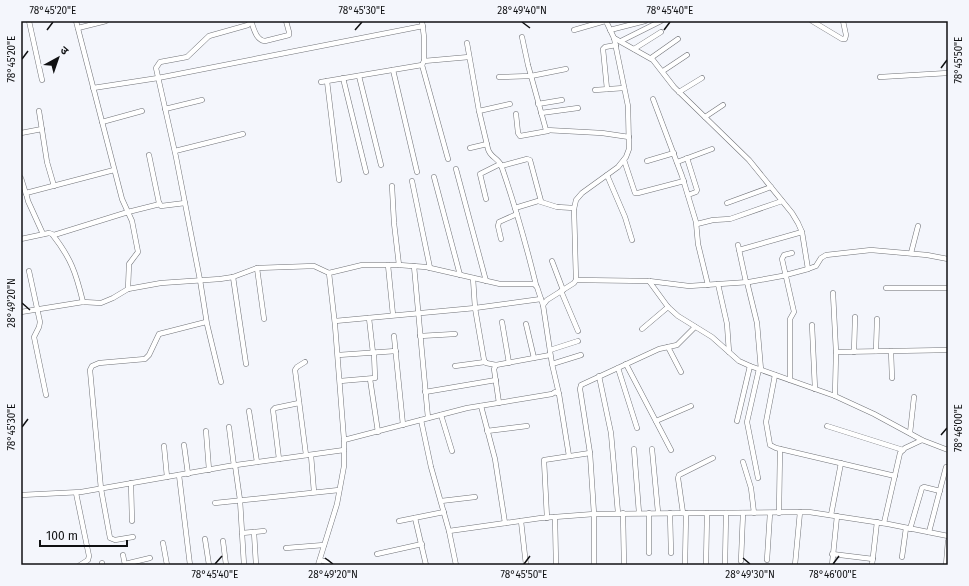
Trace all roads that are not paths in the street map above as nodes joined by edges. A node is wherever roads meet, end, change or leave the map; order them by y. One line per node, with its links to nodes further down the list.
1 (29, 21): 38 (street)
2 (76, 21): 12 (street)
3 (106, 21): 12 (street)
4 (251, 21): 5 (street); 35 (street)
5 (286, 21)
6 (605, 21): 13 (street); 14 (street)
7 (644, 21): 14 (street)
8 (661, 21): 19 (street)
9 (812, 21): 10 (street)
10 (843, 21)
11 (422, 24): 26 (street); 35 (street)
12 (78, 28): 41 (street)
13 (574, 30)
14 (610, 30): 17 (street)
15 (660, 32): 22 (street)
16 (522, 37): 32 (street)
17 (614, 38): 19 (street); 21 (street)
18 (678, 38): 25 (street)
19 (621, 41): 22 (street)
20 (467, 44): 24 (street)
21 (616, 45): 42 (street); 43 (street)
22 (634, 49): 25 (street)
23 (687, 55): 29 (street)
24 (469, 57): 26 (street); 55 (street)
25 (651, 58): 29 (street)
26 (423, 63): 28 (street); 73 (street)
27 (566, 69): 32 (street)
28 (393, 70): 31 (street); 82 (street)
29 (663, 71): 45 (street)
30 (948, 73): 33 (street)
31 (359, 76): 36 (street); 77 (street)
32 (531, 76): 34 (street); 50 (street)
33 (880, 76)
34 (499, 77)
35 (158, 78): 41 (street); 53 (street)
36 (343, 78): 39 (street); 81 (street)
37 (702, 78): 45 (street)
38 (42, 80)
39 (327, 81): 40 (street); 86 (street)
40 (321, 82)
41 (93, 88): 60 (street)
42 (624, 88): 43 (street); 65 (street)
43 (607, 89): 44 (street)
44 (595, 90)
45 (679, 92): 59 (street)
46 (653, 99): 70 (street)
47 (202, 100): 53 (street)
48 (562, 100): 50 (street)
49 (510, 104): 55 (street)
50 (538, 104): 57 (street)
51 (723, 105): 59 (street)
52 (578, 108): 57 (street)
53 (165, 109): 69 (street)
54 (39, 111): 61 (street)
55 (479, 111): 66 (street)
56 (142, 112): 60 (street)
57 (541, 113): 62 (street)
58 (516, 114): 62 (street)
59 (706, 117): 91 (street)
60 (102, 122): 80 (street)
61 (42, 129): 63 (street); 89 (street)
62 (548, 131): 65 (street)
63 (21, 133)
64 (244, 134): 69 (street)
65 (629, 137): 74 (street)
66 (487, 144): 67 (street); 78 (street)
67 (470, 148)
68 (712, 149): 72 (street)
69 (175, 151): 97 (street)
70 (674, 153): 75 (street); 76 (street)
71 (149, 155): 99 (street)
72 (687, 158): 76 (street); 93 (street)
73 (448, 159)
74 (624, 160): 83 (street); 88 (street)
75 (648, 161)
76 (677, 162): 88 (street)
77 (381, 165)
78 (501, 165): 94 (street); 95 (street); 100 (street)
79 (456, 169): 130 (street)
80 (114, 170): 89 (street); 102 (street)
81 (366, 172)
82 (417, 172)
83 (607, 175): 101 (street); 111 (street)
84 (434, 177): 124 (street)
85 (21, 178): 92 (street)
86 (339, 180)
87 (412, 181): 120 (street)
88 (684, 181): 93 (street)
89 (54, 186): 92 (street)
90 (392, 186): 117 (street)
91 (771, 187): 96 (street); 98 (street)
92 (26, 194): 107 (street)
93 (688, 195): 104 (street)
94 (486, 199)
95 (541, 201): 100 (street); 101 (street)
96 (782, 201): 104 (street); 106 (street)
97 (185, 203): 99 (street); 128 (street)
98 (727, 203)
99 (160, 204): 102 (street)
100 (515, 208): 103 (street)
101 (574, 208): 129 (street)
102 (128, 212): 108 (street); 138 (street)
103 (517, 214): 110 (street); 134 (street)
104 (697, 224): 135 (street)
105 (918, 226): 113 (street)
106 (802, 232): 121 (street); 132 (street)
107 (43, 234): 108 (street); 109 (street)
108 (54, 236): 142 (street)
109 (21, 239)
110 (501, 240)
111 (632, 240)
112 (792, 253): 126 (street)
113 (911, 253): 114 (street); 121 (street)
114 (948, 259)
115 (552, 261): 139 (street)
116 (388, 265): 117 (street); 123 (street); 149 (street)
117 (400, 265): 118 (street)
118 (414, 266): 120 (street); 148 (street)
119 (257, 268): 123 (street); 125 (street); 152 (street)
120 (430, 268): 124 (street)
121 (808, 269): 126 (street)
122 (29, 271): 146 (street)
123 (329, 273): 154 (street)
124 (460, 274): 127 (street)
125 (233, 276): 128 (street); 182 (street)
126 (785, 276): 132 (street); 196 (street)
127 (473, 278): 130 (street); 145 (street)
128 (200, 280): 138 (street); 155 (street)
129 (576, 280): 131 (street); 139 (street)
130 (486, 281): 134 (street)
131 (649, 281): 135 (street); 144 (street)
132 (746, 282): 133 (street); 189 (street)
133 (718, 284): 135 (street); 171 (street)
134 (536, 285): 141 (street)
135 (708, 285)
136 (886, 288): 137 (street)
137 (948, 288)
138 (128, 289): 142 (street)
139 (562, 291): 143 (street); 161 (street)
140 (833, 293): 172 (street)
141 (541, 299): 143 (street); 145 (street)
142 (83, 302): 146 (street)
143 (543, 305): 170 (street)
144 (668, 307): 159 (street); 160 (street)
145 (475, 308): 148 (street); 180 (street)
146 (38, 309): 147 (street); 201 (street)
147 (21, 312)
148 (418, 313): 149 (street); 164 (street)
149 (393, 315): 151 (street)
150 (854, 317): 173 (street)
151 (370, 318): 154 (street); 175 (street)
152 (264, 319)
153 (877, 319): 174 (street)
154 (335, 321): 176 (street)
155 (206, 322): 198 (street); 253 (street)
156 (502, 322): 181 (street)
157 (526, 324): 178 (street)
158 (812, 325): 199 (street)
159 (695, 327): 166 (street); 171 (street)
160 (642, 329)
161 (578, 331)
162 (455, 334): 164 (street)
163 (394, 336): 168 (street)
164 (420, 336): 200 (street)
165 (578, 341): 170 (street)
166 (668, 347): 184 (street); 190 (street)
167 (948, 350): 169 (street)
168 (396, 351): 175 (street); 215 (street)
169 (891, 351): 174 (street); 193 (street)
170 (550, 352): 178 (street); 183 (street)
171 (730, 352): 187 (street)
172 (836, 352): 173 (street); 203 (street)
173 (854, 352): 174 (street)
174 (876, 352)
175 (374, 353): 176 (street); 194 (street)
176 (338, 356): 197 (street)
177 (581, 356): 183 (street)
178 (534, 358): 181 (street)
179 (305, 362): 205 (street)
180 (485, 362): 185 (street); 186 (street)
181 (509, 363): 186 (street)
182 (246, 364)
183 (552, 364): 202 (street)
184 (626, 364): 188 (street); 213 (street)
185 (455, 366)
186 (496, 366): 195 (street)
187 (750, 366): 189 (street); 214 (street)
188 (618, 368): 192 (street); 219 (street)
189 (760, 370): 191 (street); 251 (street)
190 (681, 372)
191 (775, 375): 196 (street); 228 (street)
192 (599, 376): 236 (street); 266 (street)
193 (892, 378)
194 (370, 379): 197 (street); 221 (street)
195 (496, 380): 200 (street); 206 (street)
196 (790, 380): 199 (street)
197 (340, 381): 224 (street)
198 (221, 382)
199 (814, 389): 203 (street)
200 (425, 392): 211 (street)
201 (46, 394)
202 (559, 394): 206 (street); 238 (street)
203 (835, 396): 223 (street)
204 (914, 397): 223 (street)
205 (300, 403): 237 (street); 240 (street)
206 (498, 403): 207 (street)
207 (481, 406): 210 (street); 222 (street)
208 (691, 406): 213 (street)
209 (249, 410): 241 (street)
210 (441, 415): 211 (street); 235 (street)
211 (428, 418): 212 (street)
212 (421, 420): 215 (street); 261 (street)
213 (656, 421): 232 (street)
214 (736, 421)
215 (403, 425): 221 (street)
216 (527, 426): 222 (street)
217 (827, 426): 233 (street)
218 (230, 427): 244 (street)
219 (637, 428)
220 (206, 431): 246 (street)
221 (378, 432): 224 (street)
222 (487, 432): 287 (street)
223 (910, 433): 225 (street)
224 (344, 440): 231 (street)
225 (922, 440): 233 (street); 234 (street)
226 (184, 445): 247 (street)
227 (164, 446): 250 (street)
228 (780, 448): 243 (street); 276 (street)
229 (634, 449): 267 (street)
230 (652, 449): 264 (street)
231 (344, 450): 237 (street); 254 (street)
232 (671, 450)
233 (903, 450): 249 (street)
234 (948, 450)
235 (452, 451)
236 (590, 454): 238 (street); 277 (street)
237 (308, 455): 240 (street); 256 (street)
238 (569, 456): 282 (street)
239 (713, 458): 270 (street)
240 (279, 459): 241 (street)
241 (257, 462): 244 (street)
242 (743, 462): 274 (street)
243 (841, 463): 249 (street); 278 (street)
244 (235, 465): 246 (street); 260 (street)
245 (946, 467): 255 (street)
246 (209, 470): 247 (street)
247 (188, 474): 248 (street)
248 (179, 475): 250 (street); 318 (street)
249 (895, 476): 288 (street)
250 (167, 478): 252 (street)
251 (758, 478)
252 (131, 483): 253 (street); 283 (street)
253 (101, 489): 257 (street); 296 (street)
254 (339, 490): 256 (street); 302 (street)
255 (940, 491): 289 (street); 293 (street)
256 (314, 492): 260 (street)
257 (76, 493): 258 (street); 316 (street)
258 (21, 495)
259 (475, 497): 261 (street)
260 (240, 500): 262 (street); 294 (street)
261 (441, 501): 263 (street)
262 (215, 503)
263 (444, 512): 281 (street); 291 (street)
264 (658, 512): 268 (street); 269 (street)
265 (800, 512): 276 (street); 278 (street); 333 (street)
266 (621, 513): 267 (street); 277 (street); 329 (street)
267 (639, 513): 268 (street)
268 (649, 513): 304 (street)
269 (670, 513): 270 (street); 305 (street)
270 (684, 513): 271 (street); 330 (street)
271 (707, 513): 272 (street); 331 (street)
272 (726, 513): 273 (street); 332 (street)
273 (742, 513): 274 (street); 313 (street)
274 (754, 513): 275 (street)
275 (770, 513): 276 (street); 312 (street)
276 (779, 513)
277 (594, 514): 280 (street); 328 (street)
278 (831, 515): 279 (street)
279 (837, 516): 286 (street); 308 (street)
280 (554, 517): 282 (street); 327 (street)
281 (415, 518): 284 (street); 301 (street)
282 (547, 518): 285 (street)
283 (132, 521)
284 (399, 521)
285 (521, 521): 287 (street); 326 (street)
286 (877, 522): 288 (street); 311 (street)
287 (505, 523): 291 (street)
288 (884, 523): 289 (street)
289 (908, 528): 293 (street); 309 (street)
290 (264, 531): 292 (street)
291 (449, 531): 325 (street)
292 (254, 532): 294 (street); 322 (street)
293 (930, 532): 295 (street)
294 (242, 533): 321 (street)
295 (948, 536)
296 (133, 537)
297 (205, 540): 319 (street)
298 (223, 541): 320 (street)
299 (948, 541): 336 (street)
300 (163, 543): 317 (street)
301 (422, 544): 307 (street); 324 (street)
302 (324, 545): 303 (street); 314 (street)
303 (286, 548)
304 (649, 553)
305 (671, 553)
306 (123, 554): 315 (street)
307 (377, 554)
308 (832, 554): 311 (street); 334 (street)
309 (902, 557)
310 (150, 558): 315 (street)
311 (873, 559): 335 (street)
312 (767, 560)
313 (741, 561)
314 (319, 562): 323 (street)
315 (125, 564)
316 (80, 565)
317 (167, 565)
318 (190, 565)
319 (209, 565)
320 (226, 565)
321 (244, 565)
322 (256, 565)
323 (330, 565)
324 (426, 565)
325 (456, 565)
326 (526, 565)
327 (556, 565)
328 (594, 565)
329 (624, 565)
330 (686, 565)
331 (706, 565)
332 (725, 565)
333 (795, 565)
334 (832, 565)
335 (872, 565)
336 (946, 565)

